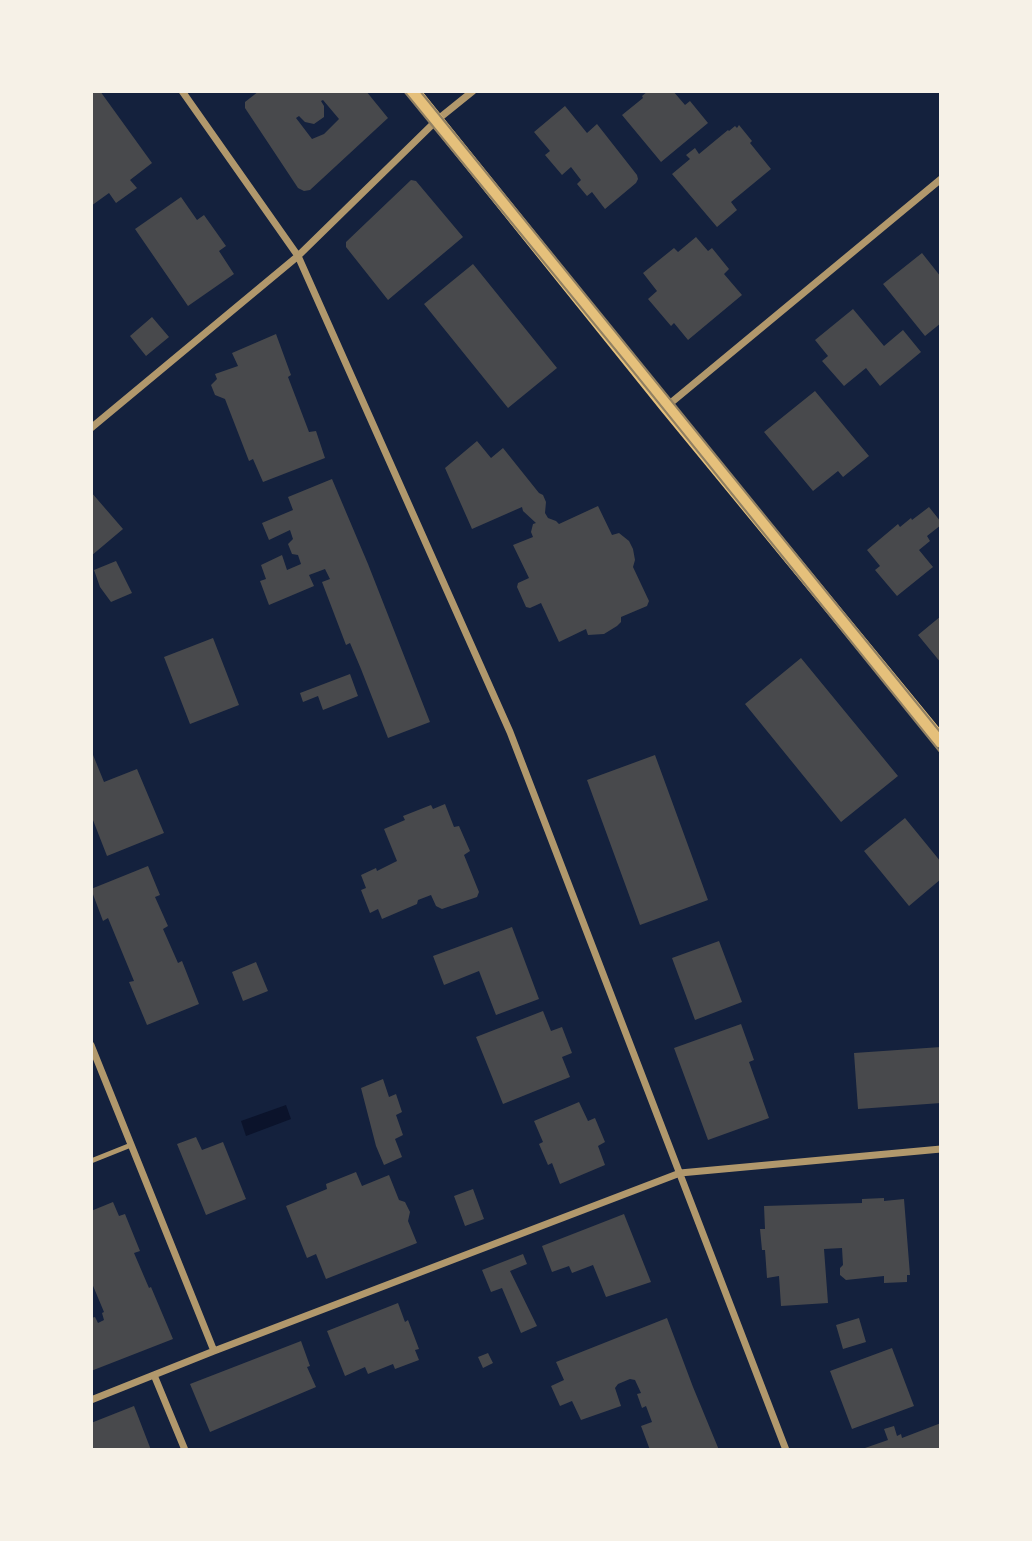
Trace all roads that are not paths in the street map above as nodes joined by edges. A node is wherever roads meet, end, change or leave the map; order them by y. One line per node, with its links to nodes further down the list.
1 (182, 91): 6 (street)
2 (413, 91): 4 (main road)
3 (473, 91): 4 (street)
4 (437, 120): 6 (street); 7 (main road)
5 (941, 179): 7 (street)
6 (298, 256): 8 (street); 14 (street)
7 (666, 406): 9 (main road)
8 (91, 428)
9 (941, 741)
10 (91, 1045): 11 (street)
11 (131, 1145): 13 (lane); 15 (street)
12 (941, 1149): 14 (street)
13 (91, 1161)
14 (680, 1173): 15 (street); 19 (street)
15 (214, 1351): 16 (street)
16 (154, 1375): 17 (street); 18 (street)
17 (91, 1400)
18 (185, 1450)
19 (786, 1450)

